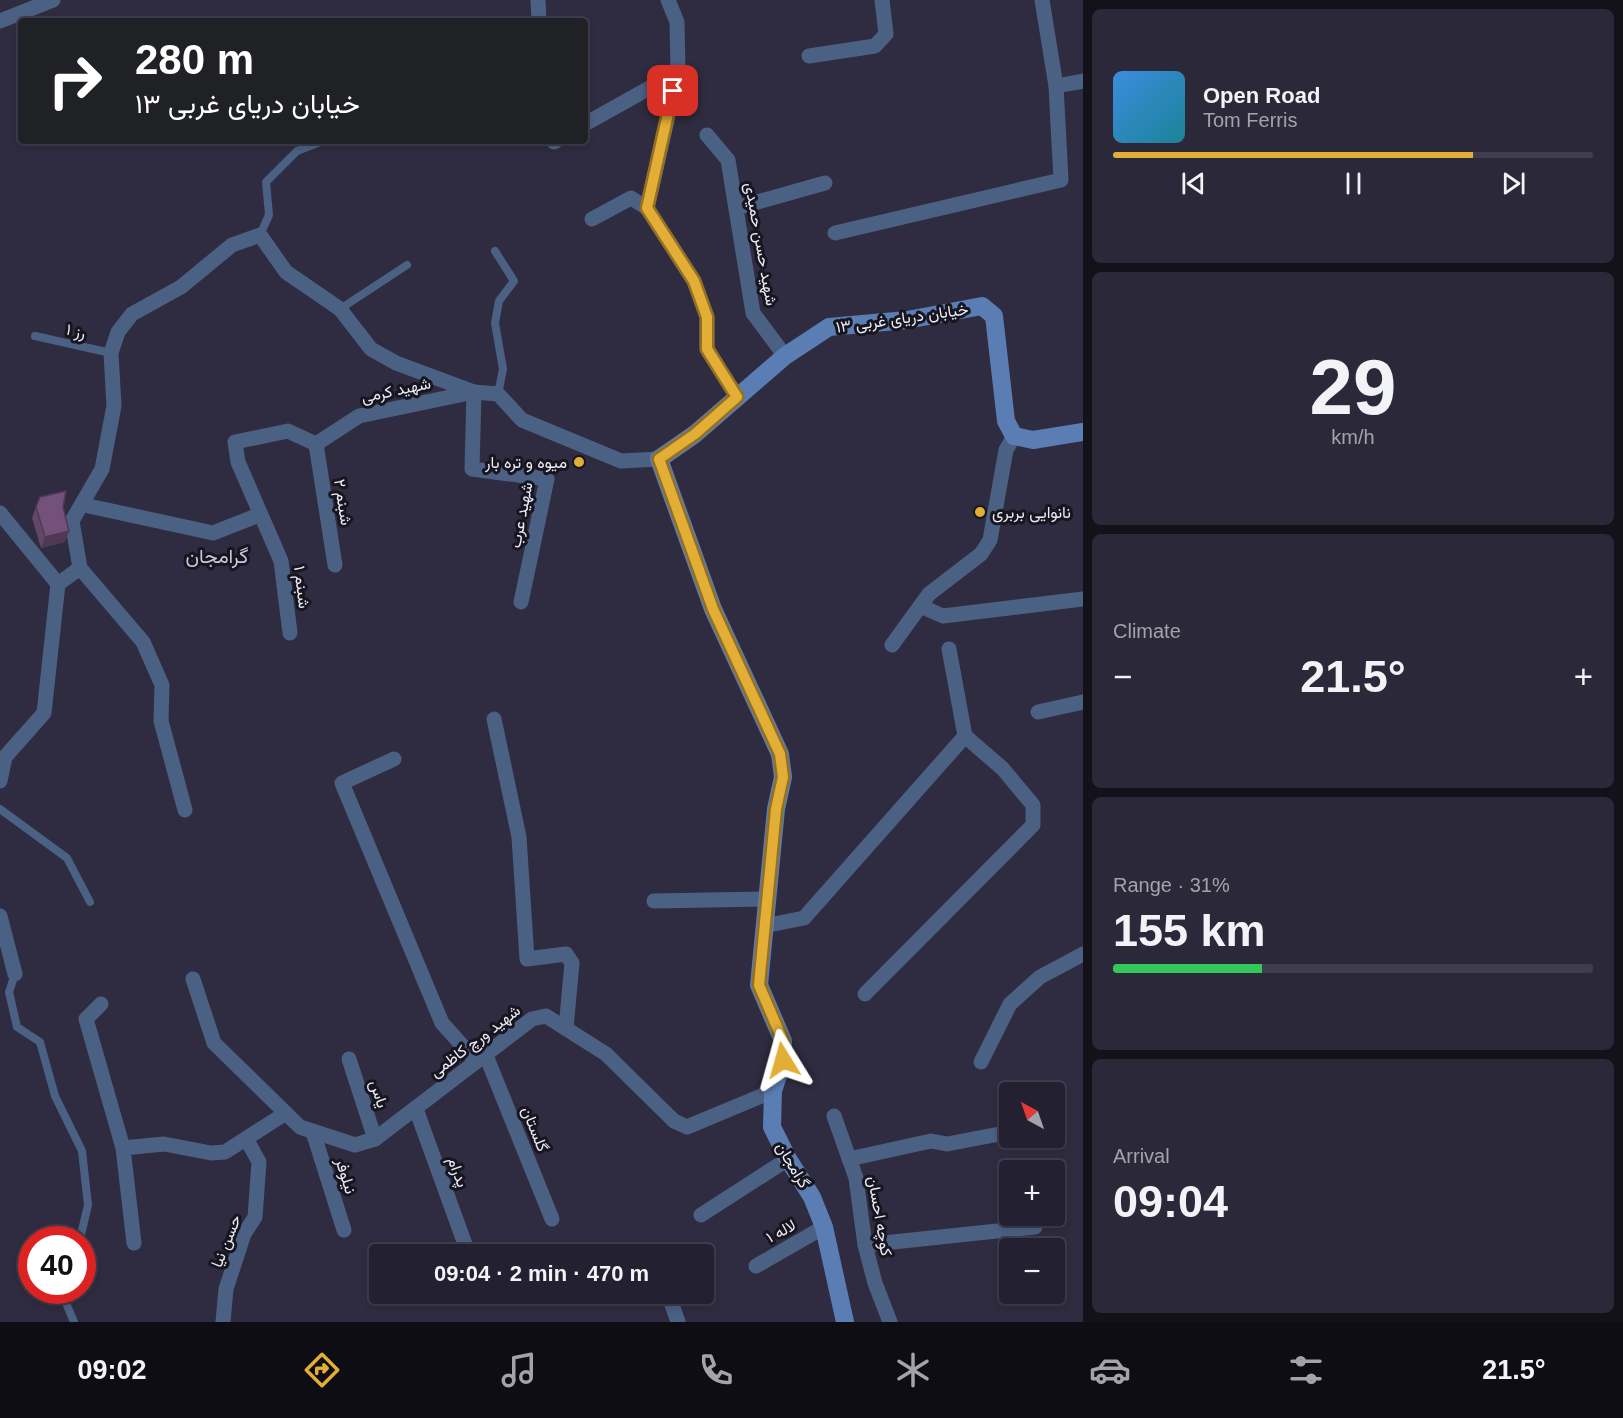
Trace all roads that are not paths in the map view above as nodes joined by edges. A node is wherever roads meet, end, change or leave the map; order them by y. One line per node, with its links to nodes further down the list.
1 (52, 0): 7 (street)
2 (538, 0): 6 (street)
3 (668, 0): 9 (street)
4 (882, 0): 8 (street)
5 (1042, 0): 11 (street)
6 (539, 18)
7 (0, 21)
8 (809, 56)
9 (678, 72): 12 (street); 16 (street)
10 (1083, 81): 11 (street)
11 (1056, 86): 19 (street)
12 (588, 122)
13 (707, 135): 17 (street, شهید حسن حمیدی)
14 (315, 144): 20 (lane)
15 (825, 183): 17 (street)
16 (647, 208): 18 (street); 29 (street)
17 (736, 208): 26 (street, شهید حسن حمیدی)
18 (592, 219)
19 (835, 232)
20 (260, 235): 23 (street); 25 (street)
21 (495, 251): 28 (lane)
22 (407, 265): 23 (lane)
23 (340, 309): 27 (street)
24 (35, 336): 25 (lane, رز ۱)
25 (111, 353): 34 (street)
26 (785, 356): 29 (street, خیابان دریای غربی ۱۳); 31 (street, خیابان دریای غربی ۱۳)
27 (474, 392): 28 (street); 32 (street, شهید کرمی); 41 (street, شهید عرب)
28 (498, 394): 33 (street)
29 (737, 397): 33 (street, خیابان دریای غربی ۱۳)
30 (1083, 432): 31 (street)
31 (1014, 436): 42 (street)
32 (316, 444): 36 (street); 37 (street, شبنم ۲)
33 (659, 459): 54 (street, گرامجان)
34 (84, 505): 36 (street); 38 (street)
35 (0, 513): 39 (street)
36 (259, 515): 43 (street, شبنم ۱)
37 (335, 566)
38 (80, 568): 39 (street); 53 (street)
39 (58, 584): 51 (street)
40 (1083, 599): 42 (street)
41 (521, 602)
42 (924, 603): 44 (street)
43 (290, 633)
44 (892, 645)
45 (949, 649): 49 (street)
46 (1083, 702): 47 (street)
47 (1038, 712)
48 (494, 719): 64 (street)
49 (965, 736): 58 (street); 62 (street)
50 (394, 759): 65 (street)
51 (0, 781)
52 (0, 809): 56 (lane)
53 (185, 810)
54 (767, 899): 55 (street); 58 (street, گرامجان)
55 (654, 900)
56 (90, 902)
57 (0, 916): 60 (street)
58 (764, 926): 68 (street, گرامجان)
59 (1083, 954): 67 (street)
60 (15, 974): 81 (lane)
61 (193, 979): 70 (street)
62 (865, 994)
63 (101, 1004): 76 (street)
64 (566, 1028): 65 (street, شهید ورچ کاظمی); 68 (street, شهید ورچ کاظمی)
65 (481, 1057): 69 (street, شهید ورچ کاظمی); 80 (street, گلستان)
66 (349, 1059): 74 (street, یاس)
67 (981, 1062)
68 (773, 1090): 77 (street, گرامجان)
69 (416, 1109): 74 (street, شهید ورچ کاظمی); 86 (street, پدرام)
70 (286, 1113): 72 (street); 75 (street)
71 (834, 1116): 78 (street, کوچه احسان)
72 (313, 1132): 74 (street); 84 (street, نیلوفر)
73 (999, 1134): 78 (street)
74 (375, 1139)
75 (247, 1140): 76 (street); 92 (street, حسن نیا)
76 (123, 1148): 85 (street)
77 (788, 1159): 79 (street); 82 (street, گرامجان)
78 (849, 1159): 87 (street, کوچه احسان)
79 (701, 1215)
80 (552, 1219)
81 (83, 1226)
82 (824, 1227): 88 (street, لاله ۱); 94 (street, گرامجان)
83 (1035, 1227): 87 (street)
84 (344, 1230)
85 (134, 1243)
86 (465, 1244)
87 (865, 1245): 95 (street, کوچه احسان)
88 (756, 1266)
89 (66, 1304): 91 (lane)
90 (672, 1304): 93 (street)
91 (74, 1322)
92 (222, 1322)
93 (678, 1322)
94 (845, 1322)
95 (890, 1322)

